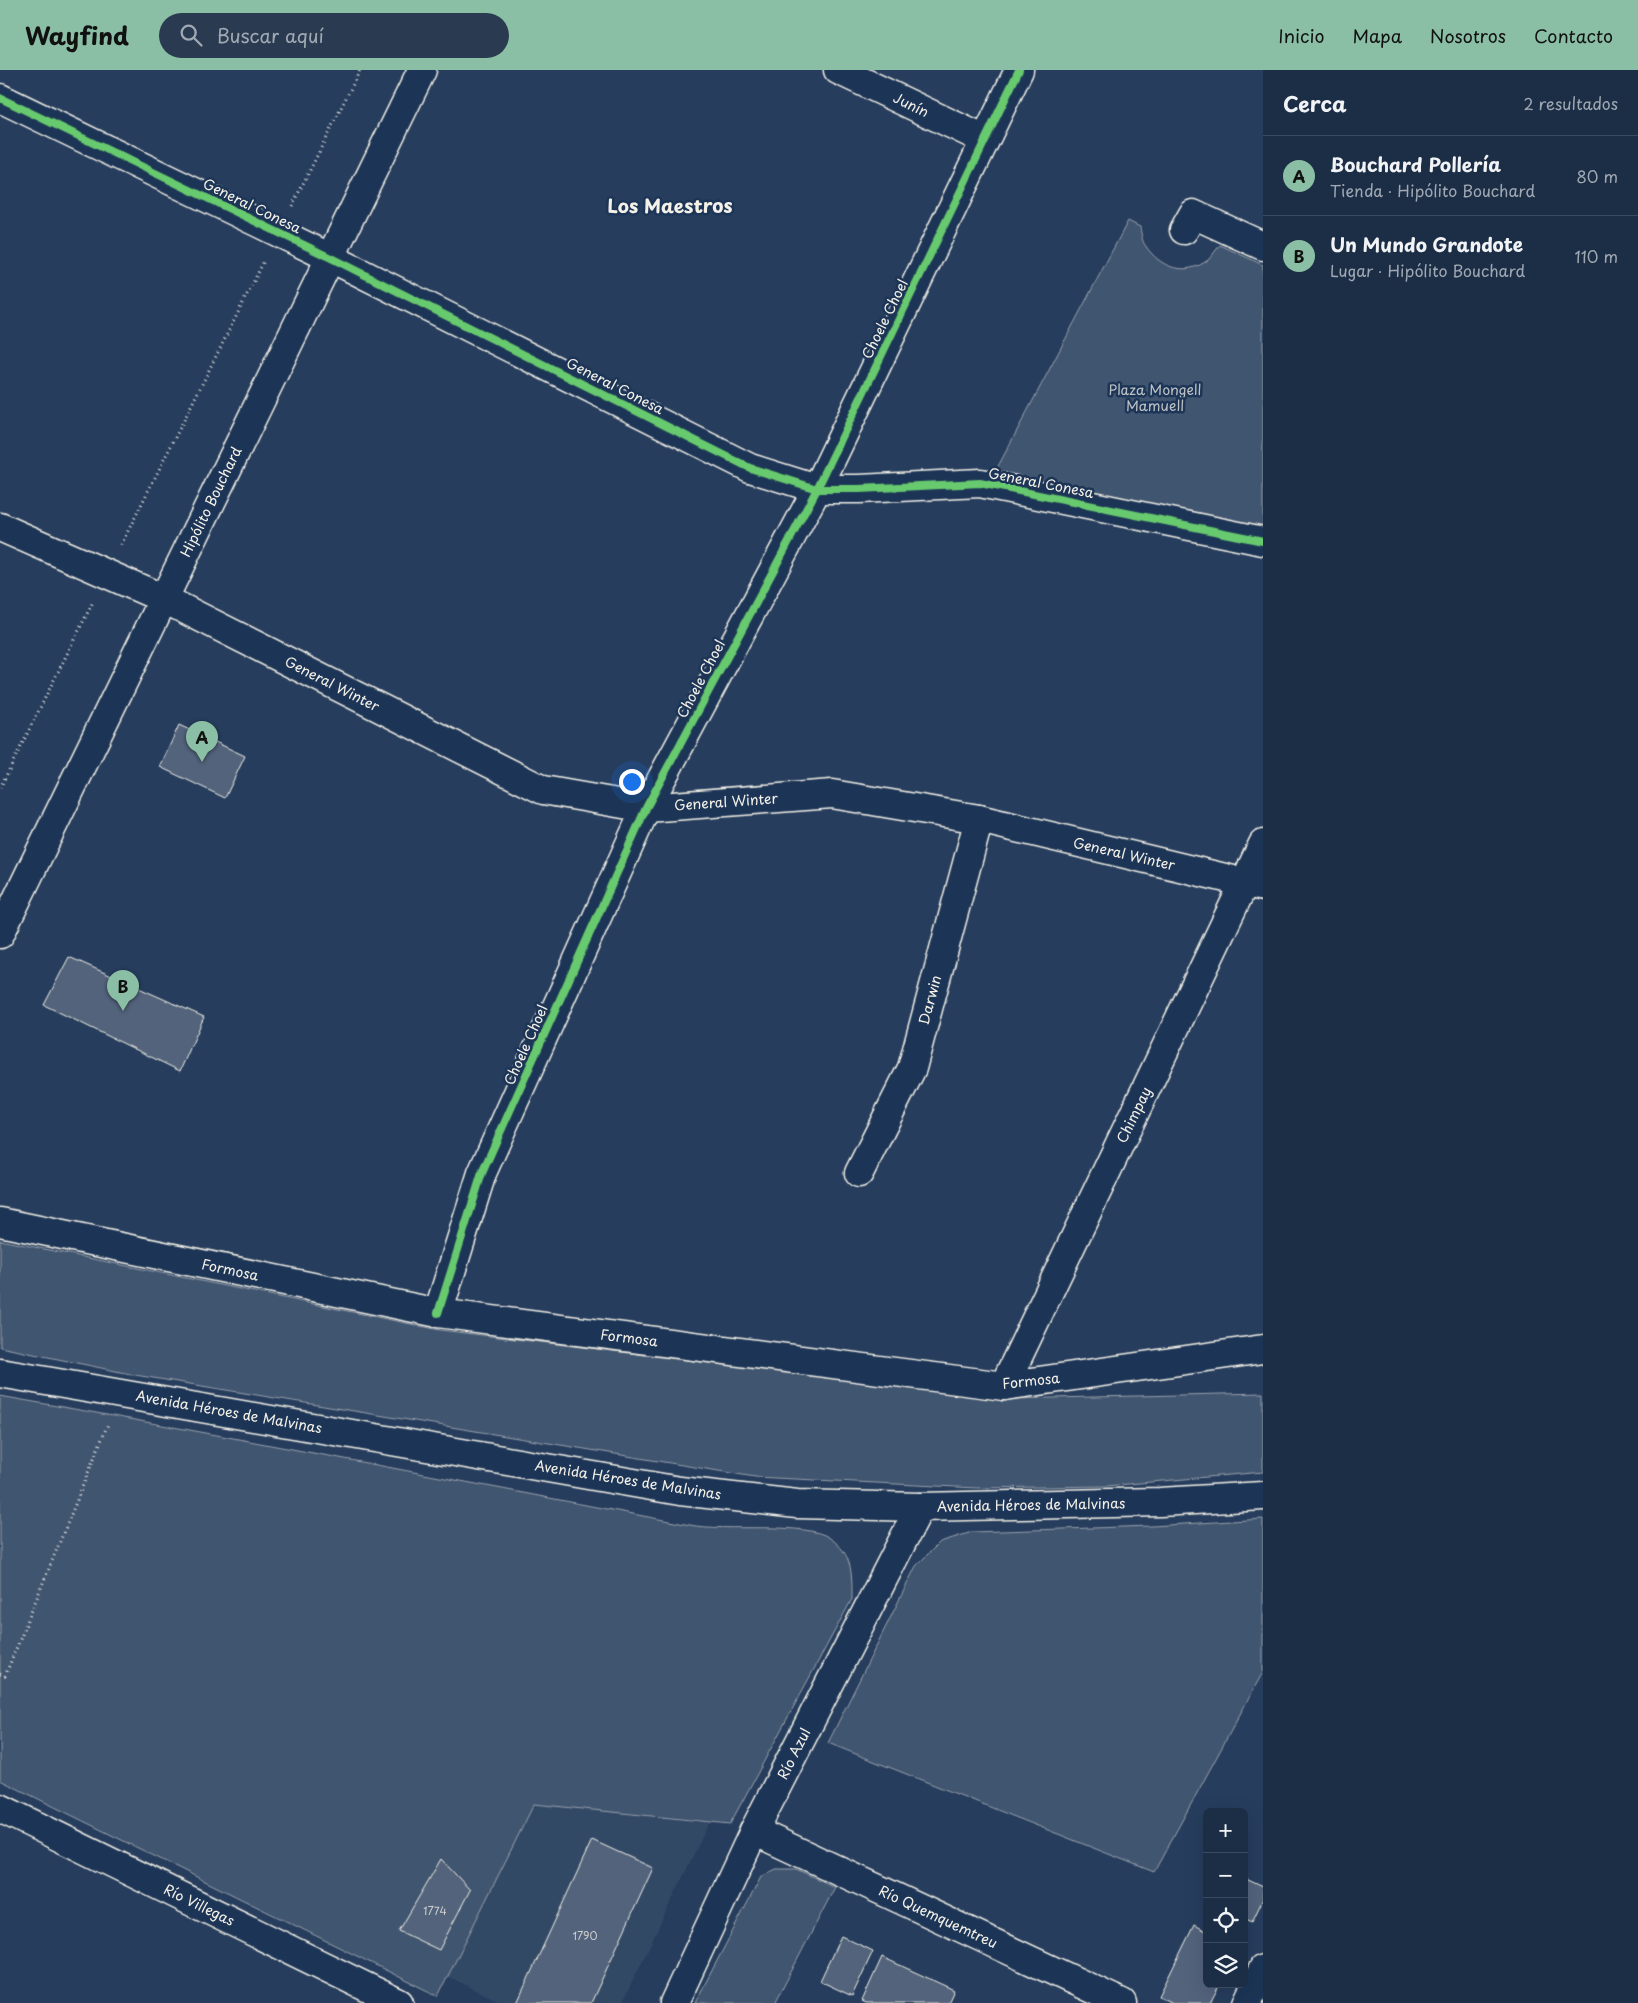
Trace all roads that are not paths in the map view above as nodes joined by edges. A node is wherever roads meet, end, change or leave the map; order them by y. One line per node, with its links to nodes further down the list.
1 (422, 70): 8 (street, Hipólito Bouchard)
2 (838, 70): 5 (street, Junín)
3 (1020, 70): 5 (street, Choele Choel)
4 (0, 98): 8 (street, General Conesa)
5 (985, 140): 9 (street, Choele Choel)
6 (1184, 230): 7 (street)
7 (1263, 246)
8 (331, 258): 9 (street, General Conesa); 12 (street, Hipólito Bouchard)
9 (817, 489): 11 (street, General Conesa); 13 (street, Choele Choel)
10 (0, 527): 12 (street, General Winter)
11 (1263, 541)
12 (164, 599): 13 (street, General Winter); 17 (street, Hipólito Bouchard)
13 (646, 808): 14 (street, General Winter); 20 (street, Choele Choel)
14 (979, 819): 16 (street, General Winter); 18 (street, Darwin)
15 (1263, 844): 16 (street, Chimpay)
16 (1254, 885): 23 (street, Chimpay)
17 (0, 934)
18 (859, 1173)
19 (0, 1222): 20 (street, Formosa)
20 (438, 1313): 23 (street, Formosa)
21 (1263, 1349): 23 (street, Formosa)
22 (0, 1372): 25 (street, Avenida Héroes de Malvinas)
23 (1004, 1386)
24 (1263, 1496): 25 (street, Avenida Héroes de Malvinas)
25 (920, 1507): 27 (street, Río Azul)
26 (0, 1808): 29 (street, Río Villegas)
27 (754, 1832): 30 (street, Río Azul); 31 (street, Río Quemquemtreu)
28 (1263, 1969): 32 (street)
29 (399, 2003)
30 (674, 2003)
31 (1122, 2003)
32 (1247, 2003)

